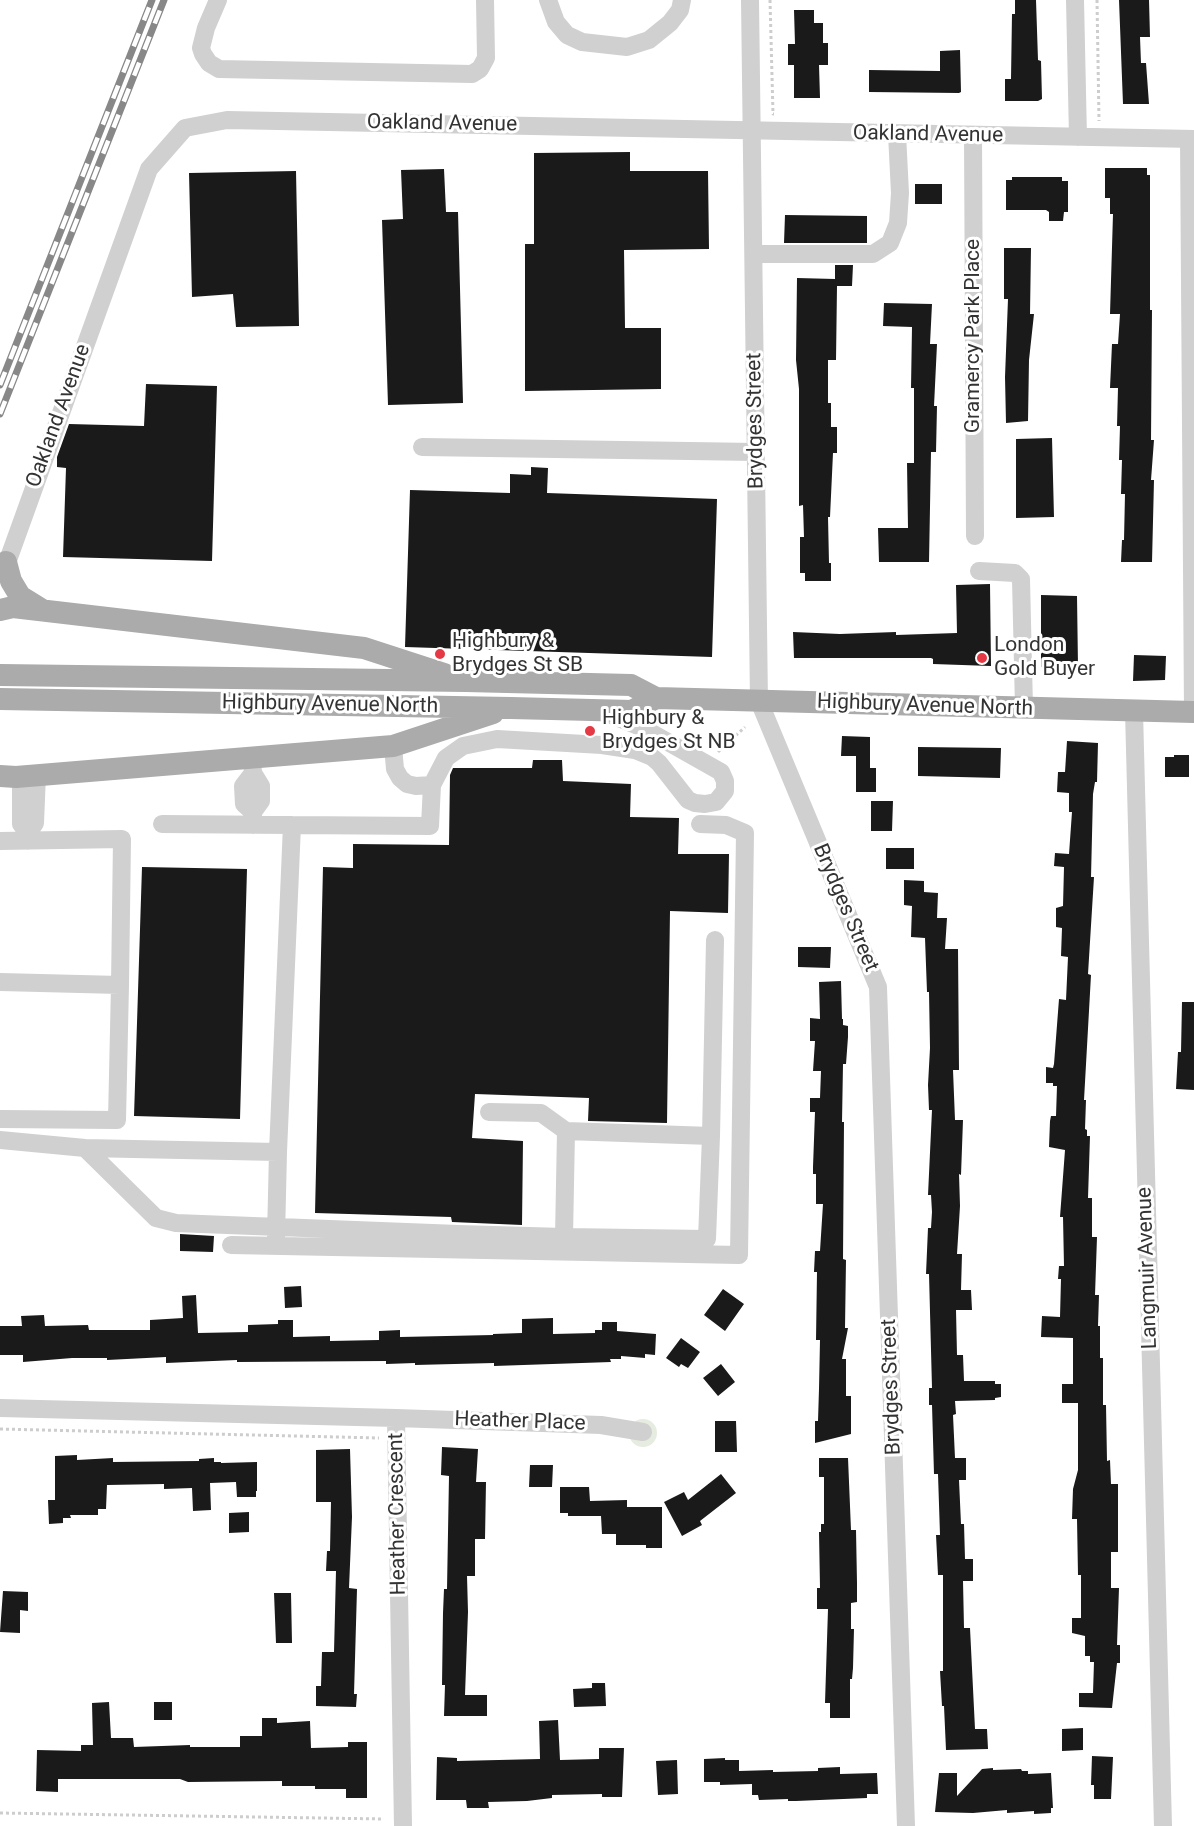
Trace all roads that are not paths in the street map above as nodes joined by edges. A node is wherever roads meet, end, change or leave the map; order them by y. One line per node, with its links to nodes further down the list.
1 (218, 0): 2 (street)
2 (485, 0)
3 (548, 0): 4 (street)
4 (682, 0)
5 (750, 0): 7 (street, Brydges Street)
6 (1075, 0): 10 (street)
7 (752, 131): 8 (street, Oakland Avenue); 12 (street, Brydges Street); 17 (street, Oakland Avenue)
8 (897, 134): 9 (street, Oakland Avenue); 12 (street)
9 (973, 136): 10 (street, Oakland Avenue); 15 (street, Gramercy Park Place)
10 (1078, 137): 11 (street, Oakland Avenue)
11 (1192, 139): 29 (street)
12 (754, 254): 14 (street, Brydges Street)
13 (422, 447): 14 (street)
14 (756, 452): 24 (street, Brydges Street)
15 (975, 536)
16 (979, 570): 26 (street)
17 (3, 572): 19 (main road)
18 (0, 610): 19 (main road)
19 (45, 611): 21 (main road)
20 (0, 675): 21 (main road, Highbury Avenue North)
21 (466, 681): 22 (main road, Highbury Avenue North)
22 (656, 698): 24 (main road, Highbury Avenue North); 27 (main road, Highbury Avenue North)
23 (10, 699): 25 (main road, Highbury Avenue North)
24 (759, 701): 26 (main road, Highbury Avenue North); 60 (street, Brydges Street)
25 (511, 708): 27 (main road, Highbury Avenue North); 30 (main road)
26 (1024, 708): 28 (main road, Highbury Avenue North)
27 (602, 711): 34 (street)
28 (1134, 711): 29 (main road, Highbury Avenue North); 61 (street, Langmuir Avenue)
29 (1193, 712)
30 (393, 746): 31 (main road); 33 (street)
31 (253, 765): 32 (main road); 35 (street)
32 (19, 776): 40 (street)
33 (426, 786): 34 (street); 38 (street)
34 (725, 791): 39 (street)
35 (253, 818): 36 (street); 38 (street)
36 (162, 824)
37 (700, 824): 39 (street)
38 (292, 825): 51 (street)
39 (726, 825): 55 (street)
40 (28, 837): 41 (street); 44 (street)
41 (0, 841)
42 (715, 940): 48 (street)
43 (0, 982): 44 (street)
44 (120, 985): 46 (street)
45 (489, 1112): 47 (street)
46 (0, 1119)
47 (566, 1131): 48 (street); 53 (street)
48 (711, 1136): 53 (street)
49 (0, 1140): 50 (street)
50 (85, 1148): 51 (street); 52 (street)
51 (278, 1152): 52 (street)
52 (277, 1227): 53 (street); 55 (street)
53 (564, 1237)
54 (231, 1245): 55 (street)
55 (275, 1245)
56 (0, 1408): 57 (street, Heather Crescent)
57 (396, 1418): 58 (street, Heather Place); 59 (street, Heather Crescent)
58 (644, 1432)
59 (403, 1826)
60 (906, 1826)
61 (1163, 1826)

